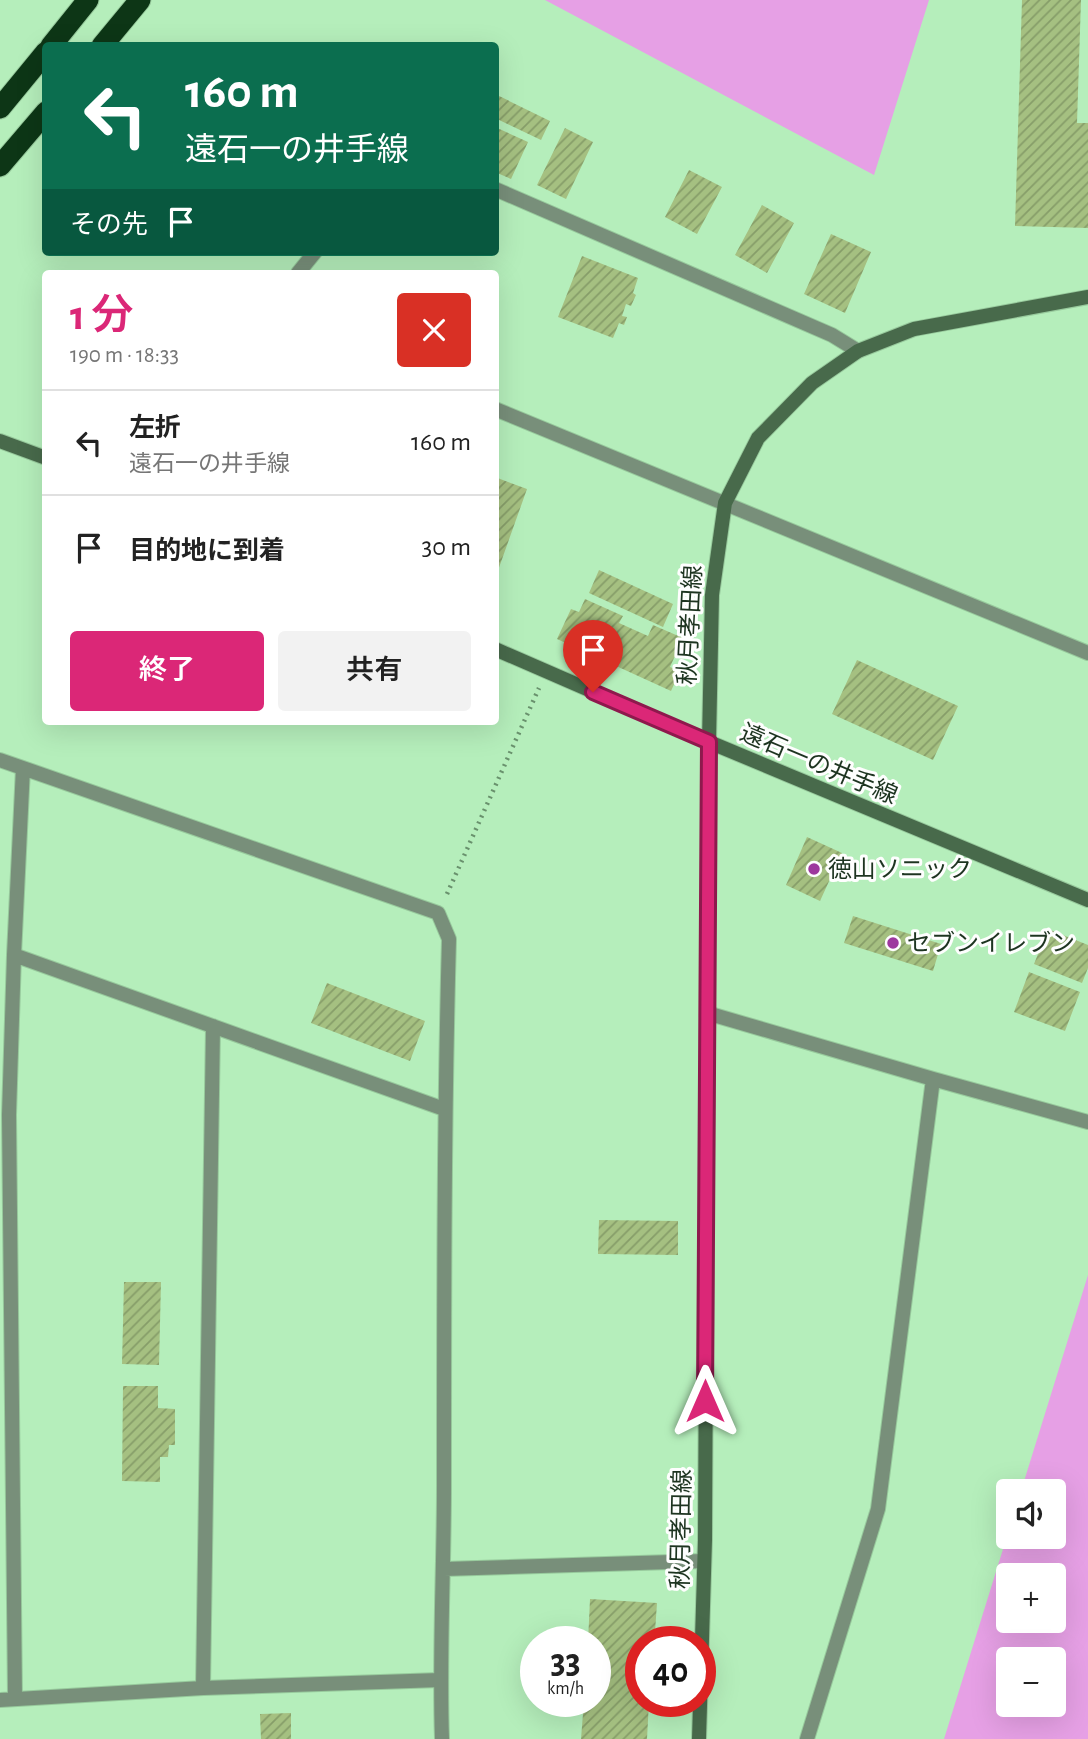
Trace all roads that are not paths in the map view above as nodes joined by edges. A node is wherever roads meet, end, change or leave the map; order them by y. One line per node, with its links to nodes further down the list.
1 (88, 0): 3 (highway)
2 (141, 0): 4 (highway)
3 (54, 42)
4 (105, 42)
5 (42, 57): 6 (highway)
6 (0, 108)
7 (42, 117): 8 (highway)
8 (0, 166)
9 (499, 190): 13 (street)
10 (313, 256): 11 (street)
11 (301, 270)
12 (1088, 297): 13 (street, 秋月孝田線)
13 (858, 351): 17 (street, 秋月孝田線)
14 (499, 411): 17 (street)
15 (0, 441): 16 (street)
16 (42, 457)
17 (725, 503): 19 (street); 20 (street, 秋月孝田線)
18 (499, 651): 20 (street, 遠石一の井手線)
19 (1088, 653)
20 (709, 742): 23 (street, 遠石一の井手線); 26 (street, 秋月孝田線)
21 (0, 760): 22 (street)
22 (23, 768): 24 (street); 29 (street)
23 (1088, 900)
24 (14, 955): 25 (street); 27 (street); 31 (street)
25 (0, 970)
26 (707, 1013): 28 (street); 32 (street, 秋月孝田線)
27 (213, 1026): 29 (street); 35 (street)
28 (933, 1079): 30 (street); 40 (street)
29 (444, 1109): 33 (street)
30 (1088, 1122)
31 (5, 1321): 36 (street)
32 (704, 1561): 33 (street); 39 (street, 秋月孝田線)
33 (444, 1569): 34 (street)
34 (440, 1680): 35 (street); 38 (street)
35 (203, 1688): 36 (street)
36 (15, 1699): 37 (street)
37 (0, 1700)
38 (442, 1739)
39 (699, 1739)
40 (807, 1739)

